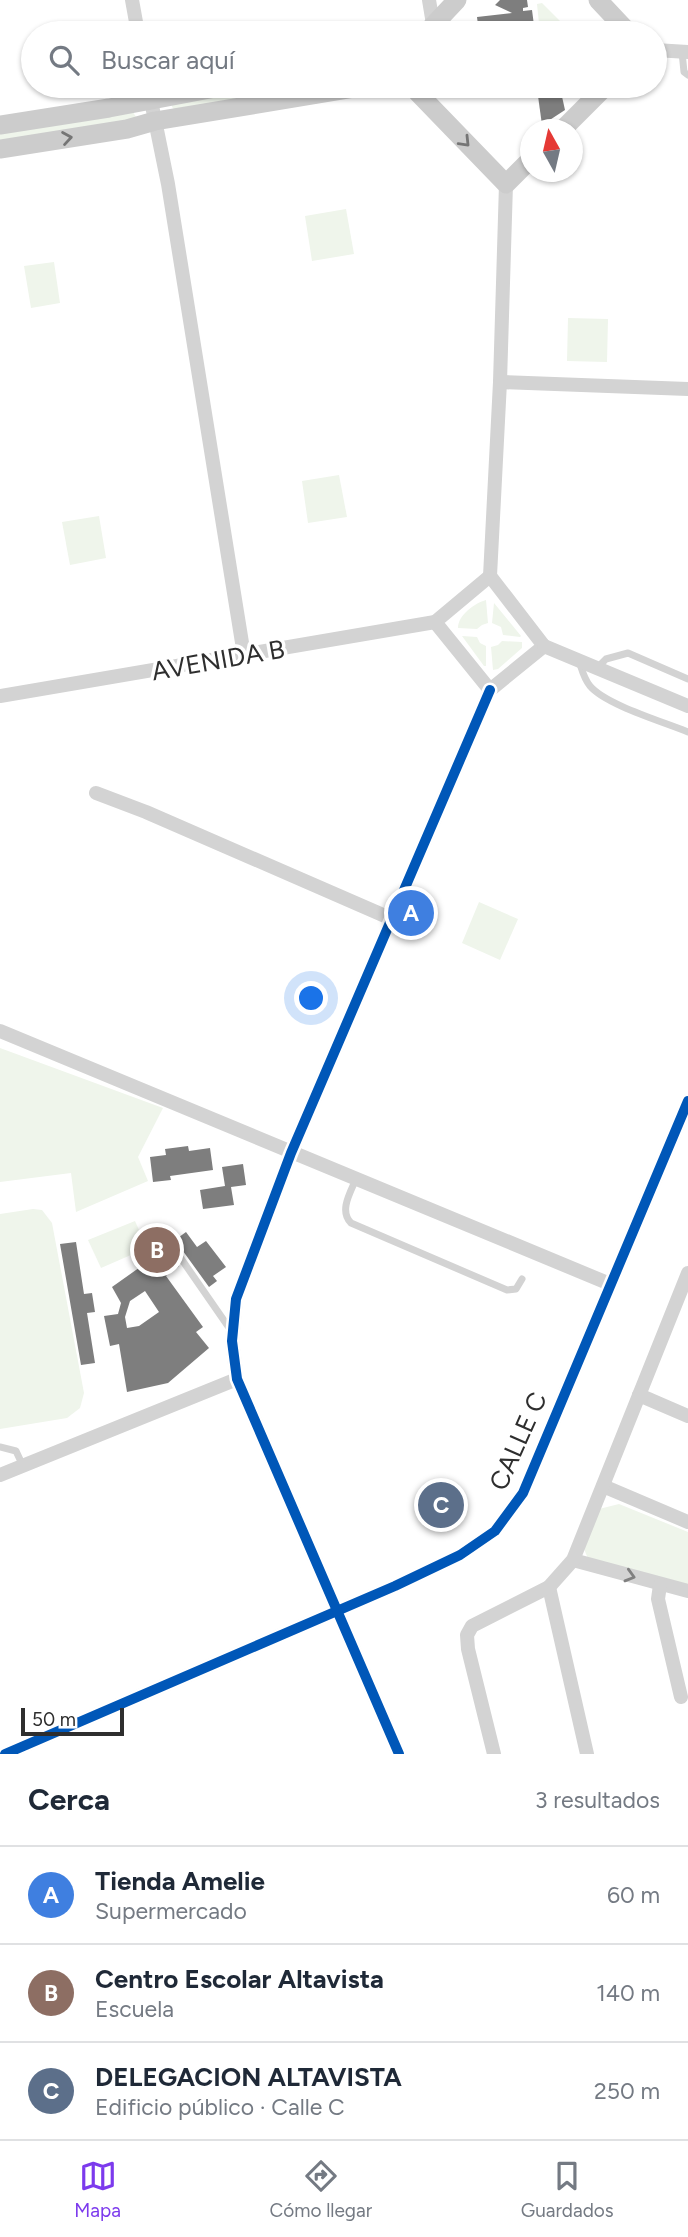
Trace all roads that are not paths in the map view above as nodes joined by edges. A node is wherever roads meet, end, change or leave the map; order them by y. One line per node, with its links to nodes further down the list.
1 (132, 0): 5 (street)
2 (429, 0): 6 (street)
3 (457, 0): 7 (street)
4 (598, 0): 8 (street)
5 (136, 21)
6 (429, 21)
7 (437, 21)
8 (618, 21)
9 (667, 50): 10 (street)
10 (685, 51): 11 (lane)
11 (688, 75)
12 (122, 98): 19 (street)
13 (150, 98): 18 (street)
14 (294, 98): 18 (street)
15 (423, 98): 22 (street, one-way to 22)
16 (595, 98): 17 (street)
17 (573, 119)
18 (155, 121): 20 (street, one-way to 18); 28 (street)
19 (0, 125)
20 (0, 149)
21 (520, 170): 22 (street)
22 (506, 184): 23 (street)
23 (500, 382): 24 (street); 25 (street)
24 (688, 389)
25 (490, 576): 26 (street); 27 (street)
26 (435, 622): 28 (street, AVENIDA B); 32 (street)
27 (544, 646): 29 (street); 32 (street)
28 (244, 655): 33 (street, AVENIDA B)
29 (579, 661): 30 (street); 35 (lane)
30 (597, 668): 31 (lane); 34 (street)
31 (688, 679)
32 (490, 690): 37 (street)
33 (0, 696)
34 (688, 706)
35 (688, 732)
36 (96, 793): 37 (street)
37 (392, 919): 40 (street)
38 (0, 1031): 40 (street)
39 (688, 1101): 45 (street, CALLE C)
40 (290, 1153): 41 (street); 47 (street)
41 (356, 1180): 44 (lane); 45 (street)
42 (171, 1244): 47 (lane)
43 (688, 1273): 46 (street)
44 (523, 1279)
45 (610, 1284): 60 (street, CALLE C)
46 (682, 1307): 49 (street)
47 (232, 1332): 48 (street)
48 (237, 1379): 52 (street); 60 (street)
49 (639, 1395): 50 (street); 54 (street)
50 (688, 1416)
51 (0, 1447): 52 (lane)
52 (23, 1465): 53 (street)
53 (0, 1475)
54 (603, 1486): 55 (street); 56 (street)
55 (688, 1522)
56 (573, 1560): 57 (street, one-way to 57); 58 (street)
57 (660, 1585): 59 (street); 61 (street)
58 (549, 1587): 64 (street); 65 (street)
59 (688, 1591)
60 (336, 1611): 62 (street, CALLE C); 63 (street)
61 (681, 1697)
62 (5, 1754)
63 (399, 1754)
64 (494, 1754)
65 (587, 1754)

